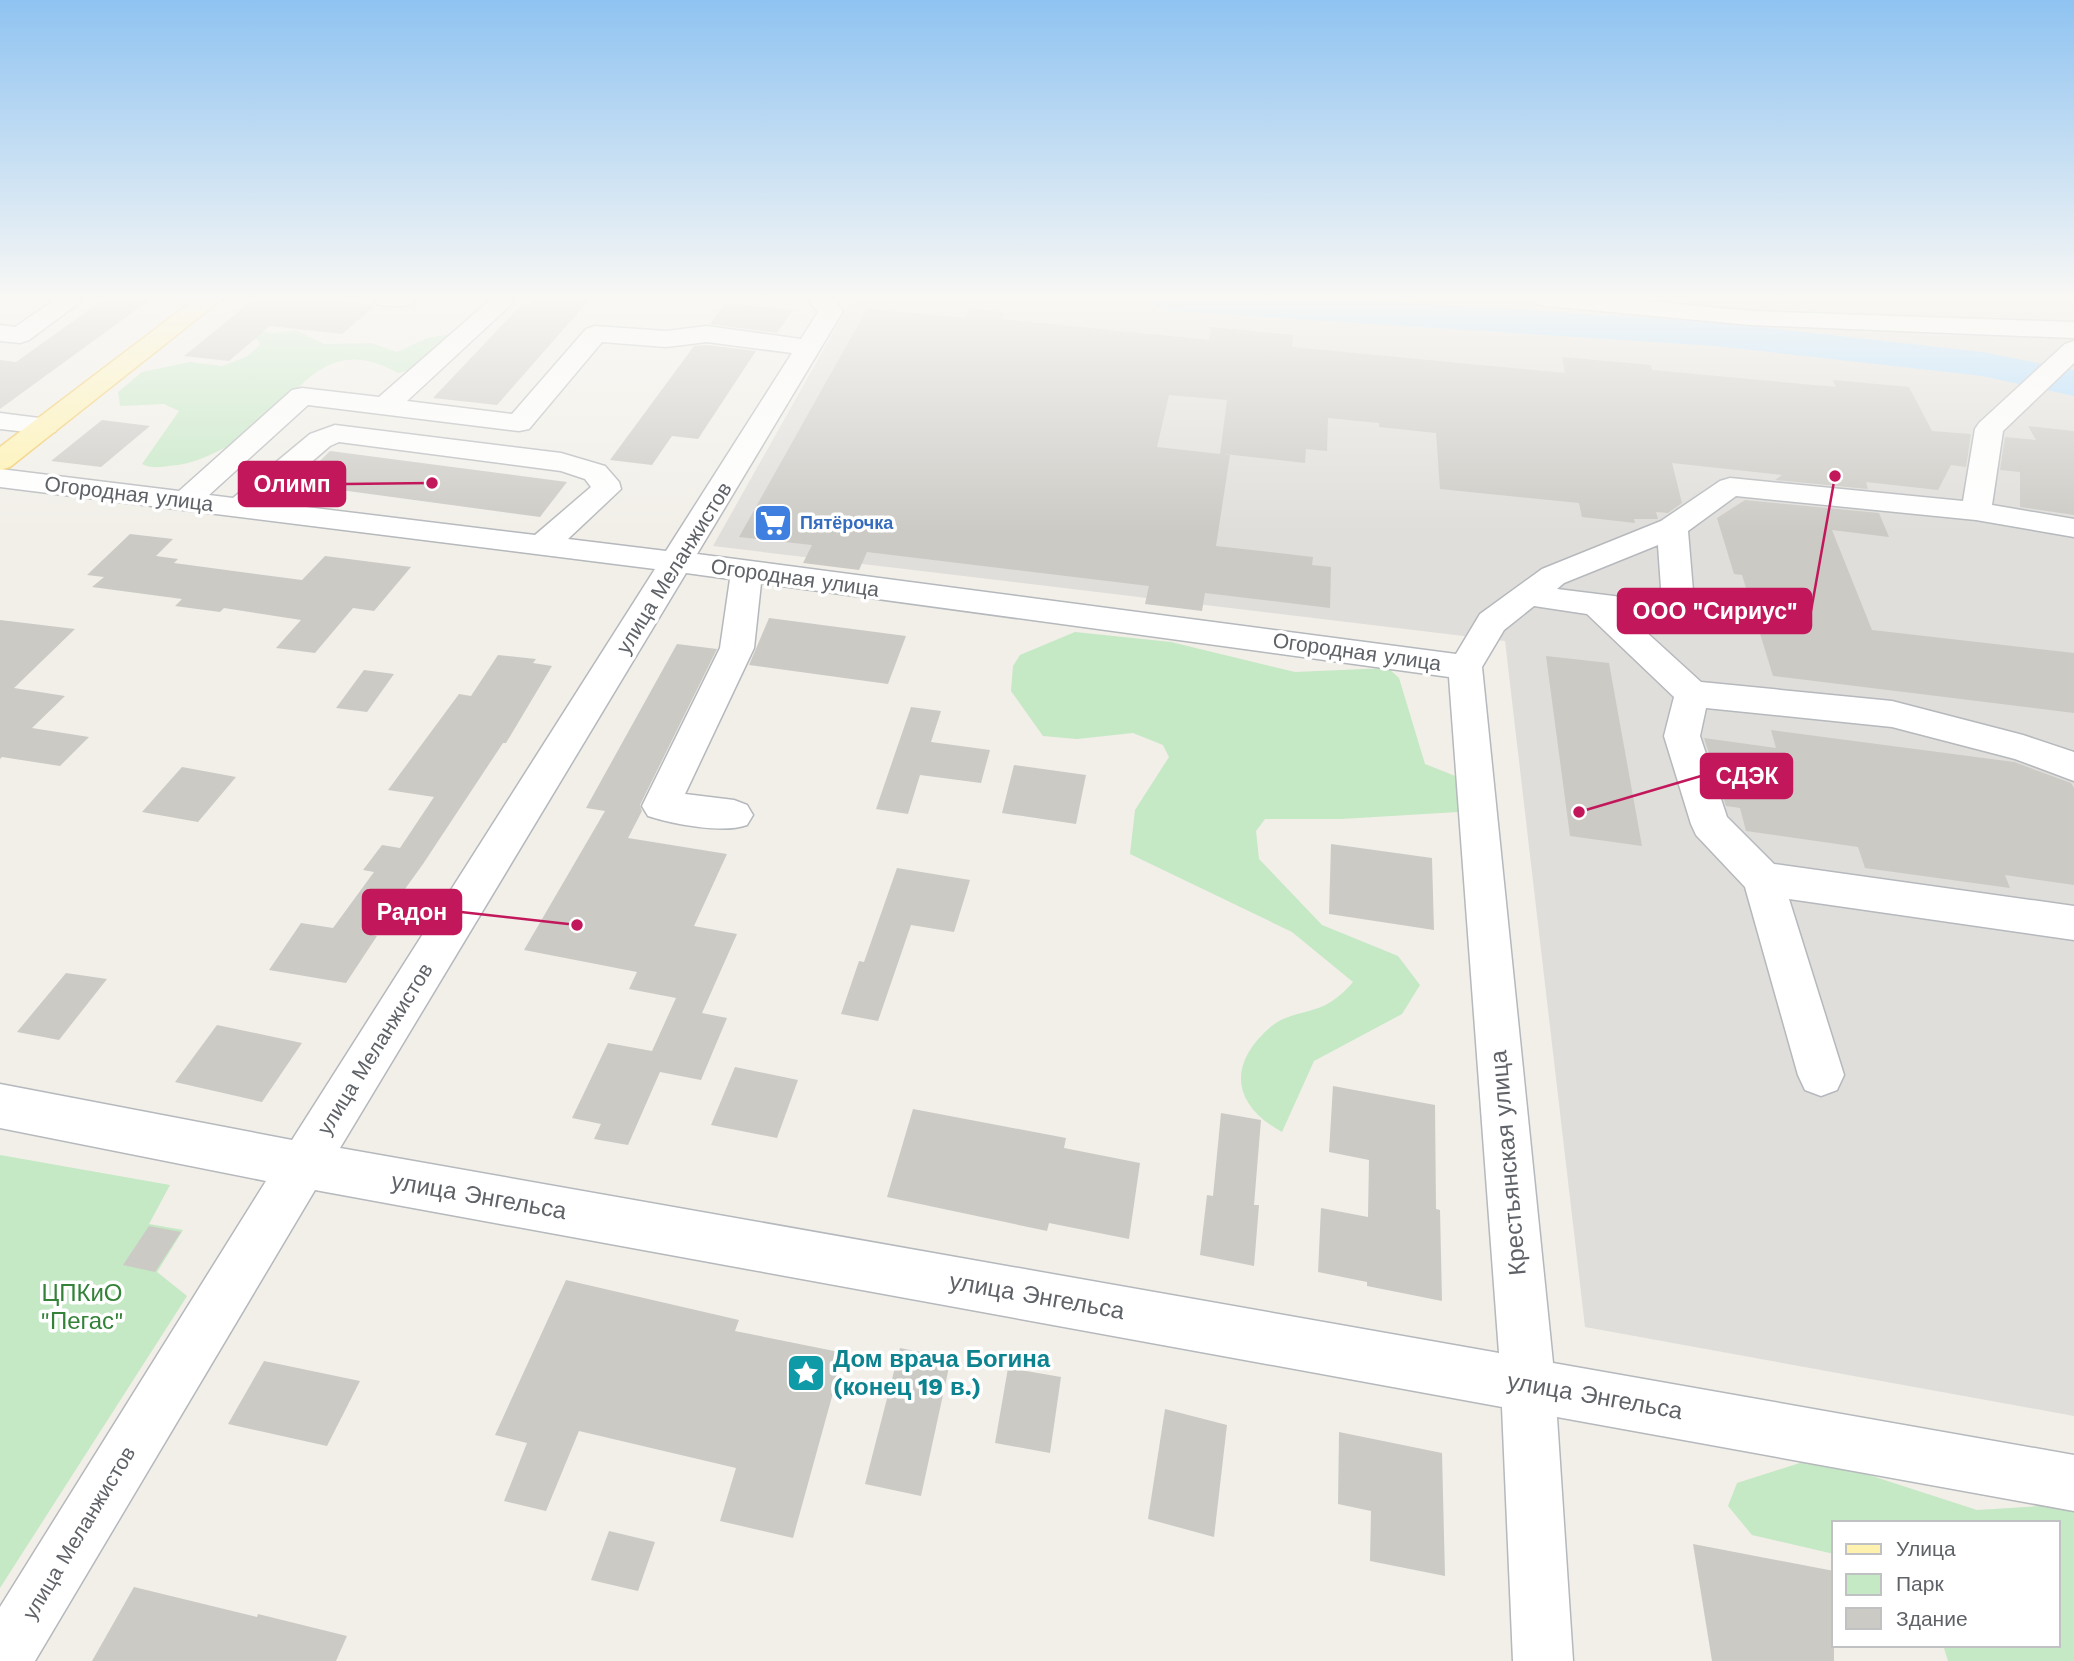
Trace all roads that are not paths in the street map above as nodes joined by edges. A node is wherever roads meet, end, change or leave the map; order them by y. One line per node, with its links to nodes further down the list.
1 (109, 377): 8 (main road)
2 (419, 377): 6 (street)
3 (559, 377): 6 (street)
4 (792, 377): 17 (street, улица Меланжистов)
5 (2045, 377): 13 (street)
6 (386, 406): 11 (street)
7 (0, 421): 8 (street)
8 (45, 426): 9 (main road)
9 (0, 461)
10 (0, 478): 11 (street, Огородная улица)
11 (185, 501): 12 (street, Огородная улица)
12 (239, 508): 16 (street, Огородная улица); 16 (street)
13 (1976, 511): 14 (street); 15 (street)
14 (1672, 528): 20 (street); 21 (street)
15 (2074, 528)
16 (542, 545): 17 (street, Огородная улица)
17 (678, 562): 18 (street, Огородная улица); 29 (street, улица Меланжистов)
18 (747, 571): 21 (street, Огородная улица); 24 (street)
19 (1539, 597): 20 (street)
20 (1596, 604): 22 (street)
21 (1465, 667): 30 (street, Крестьянская улица)
22 (1692, 694): 23 (street); 25 (street)
23 (2074, 767)
24 (734, 815)
25 (1763, 879): 26 (street); 27 (street)
26 (2074, 923)
27 (1821, 1075)
28 (0, 1106): 29 (street, улица Энгельса)
29 (303, 1165): 30 (street, улица Энгельса); 32 (street, улица Меланжистов)
30 (1528, 1383): 31 (street, улица Энгельса); 33 (street, Крестьянская улица)
31 (2074, 1483)
32 (1, 1661)
33 (1543, 1661)

